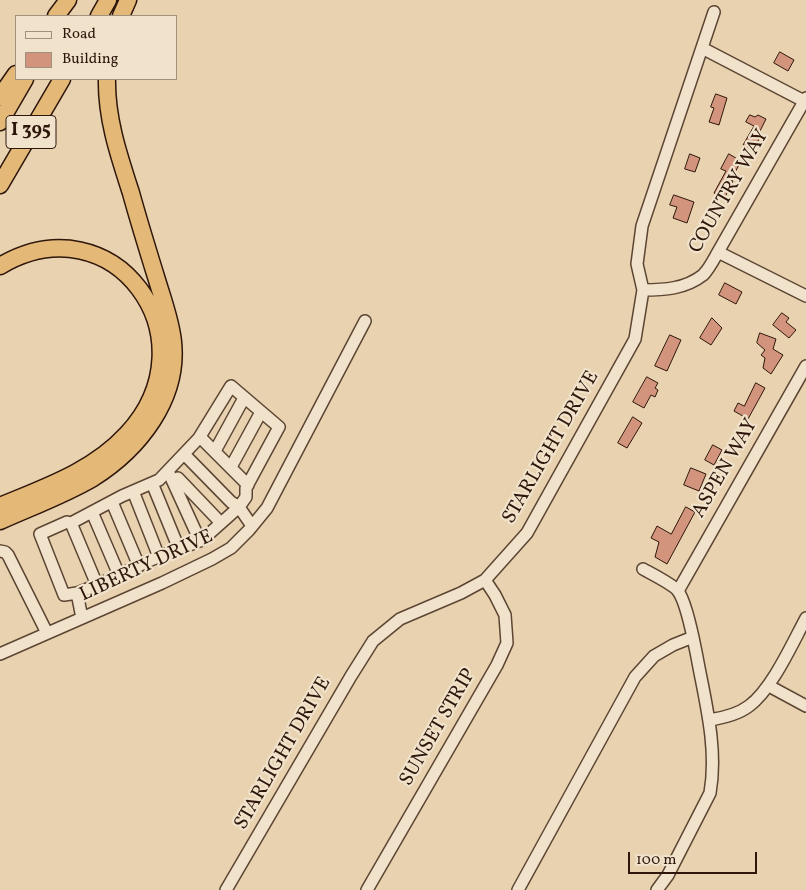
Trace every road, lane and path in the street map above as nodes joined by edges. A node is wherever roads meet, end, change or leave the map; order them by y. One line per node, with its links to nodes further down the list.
1 (69, 0): 5 (highway); 6 (highway)
2 (108, 0): 7 (highway)
3 (128, 0): 8 (highway)
4 (714, 12): 9 (street, STARLIGHT DRIVE)
5 (57, 15)
6 (62, 15)
7 (100, 15)
8 (122, 15)
9 (702, 48): 15 (street); 20 (street, STARLIGHT DRIVE)
10 (15, 75): 14 (highway)
11 (24, 80): 16 (highway, I 395)
12 (61, 80): 17 (highway, I 395)
13 (107, 80): 39 (highway)
14 (0, 97)
15 (805, 100): 18 (street, COUNTRY WAY)
16 (0, 122)
17 (0, 185)
18 (718, 252): 20 (street, COUNTRY WAY); 21 (street)
19 (0, 266): 36 (highway)
20 (643, 290): 51 (street, STARLIGHT DRIVE)
21 (806, 296)
22 (365, 320): 42 (street, LIBERTY DRIVE)
23 (806, 366): 53 (street, ASPEN WAY)
24 (244, 398): 25 (street); 26 (street); 27 (street)
25 (261, 412): 29 (street); 33 (street)
26 (200, 436): 27 (street); 28 (street)
27 (214, 451): 29 (street)
28 (184, 454): 30 (street); 37 (street)
29 (231, 467): 33 (street)
30 (168, 471): 31 (street); 32 (street)
31 (173, 482): 41 (street); 43 (street)
32 (152, 483): 34 (street); 44 (street)
33 (248, 485): 37 (street)
34 (134, 491): 35 (street); 46 (street)
35 (112, 502): 38 (street); 48 (street)
36 (0, 506)
37 (239, 507): 41 (street); 42 (street)
38 (92, 512): 40 (street); 50 (street)
39 (0, 521)
40 (71, 522): 52 (street); 54 (street)
41 (221, 523): 43 (street)
42 (252, 526): 47 (street, LIBERTY DRIVE)
43 (197, 542): 44 (street); 47 (street)
44 (179, 549): 46 (street)
45 (0, 551): 57 (street)
46 (159, 557): 48 (street)
47 (201, 564): 55 (street, LIBERTY DRIVE)
48 (139, 566): 50 (street)
49 (642, 569): 53 (street)
50 (119, 575): 52 (street)
51 (485, 580): 63 (street, STARLIGHT DRIVE); 64 (street, SUNSET STRIP)
52 (97, 585): 54 (street)
53 (678, 590): 58 (street)
54 (77, 593): 55 (street)
55 (82, 618): 57 (street, LIBERTY DRIVE)
56 (806, 618): 60 (street)
57 (47, 633): 59 (street, LIBERTY DRIVE)
58 (693, 637): 62 (street); 65 (street)
59 (0, 654)
60 (768, 686): 61 (street); 62 (street)
61 (806, 706)
62 (709, 720): 66 (street)
63 (226, 890)
64 (366, 890)
65 (518, 890)
66 (657, 890)

